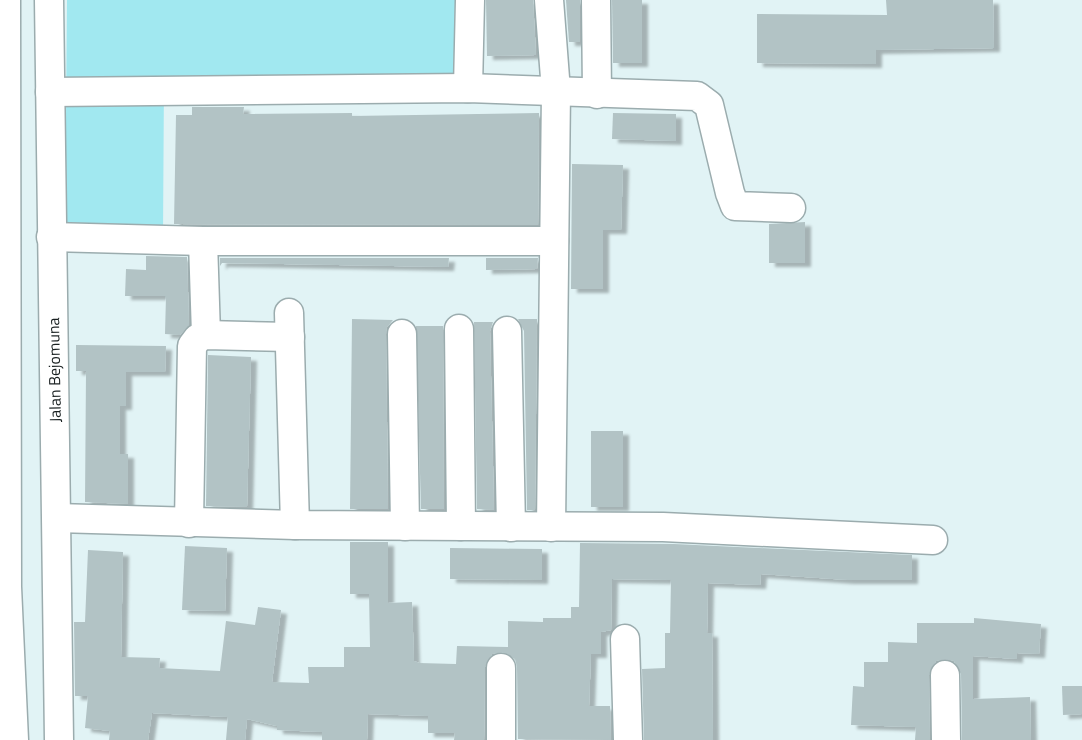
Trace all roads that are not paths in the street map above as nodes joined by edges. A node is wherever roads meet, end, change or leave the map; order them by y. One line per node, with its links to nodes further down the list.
1 (6, 0): 29 (street)
2 (49, 0): 8 (street, Jalan Bejomuna)
3 (470, 0): 6 (street)
4 (549, 0): 7 (street)
5 (596, 0): 9 (street)
6 (468, 88): 7 (street); 8 (street)
7 (556, 91): 9 (street); 13 (street)
8 (50, 92): 11 (street, Jalan Bejomuna)
9 (597, 94): 10 (street)
10 (791, 208)
11 (51, 237): 12 (street); 18 (street, Jalan Bejomuna)
12 (203, 241): 13 (street); 17 (street)
13 (554, 241): 24 (street)
14 (459, 328): 22 (street)
15 (507, 331): 23 (street)
16 (402, 334): 21 (street)
17 (206, 335): 19 (street); 20 (street)
18 (57, 518): 19 (street); 30 (street, Jalan Bejomuna)
19 (189, 523): 20 (street)
20 (295, 525): 21 (street)
21 (405, 526): 22 (street)
22 (461, 526): 23 (street)
23 (511, 527): 24 (street)
24 (551, 527): 25 (street)
25 (933, 540)
26 (625, 639): 32 (street)
27 (501, 668): 31 (street)
28 (945, 675): 33 (street)
29 (14, 740)
30 (59, 740)
31 (501, 740)
32 (628, 740)
33 (946, 740)

